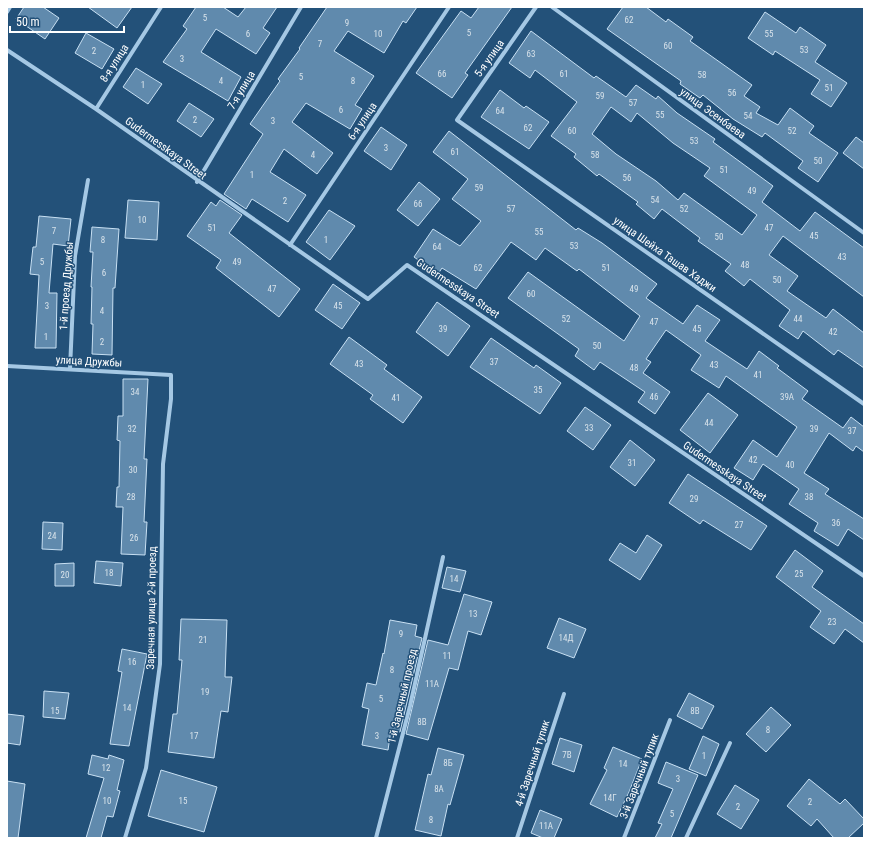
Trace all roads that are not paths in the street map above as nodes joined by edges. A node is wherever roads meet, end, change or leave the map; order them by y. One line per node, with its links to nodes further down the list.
1 (10, 7): 7 (street)
2 (161, 7): 9 (street, 8-я улица)
3 (301, 7): 12 (street, 7-я улица)
4 (449, 7): 14 (street, 6-я улица)
5 (536, 7): 10 (street, 5-я улица)
6 (552, 7): 13 (street, улица Эсенбаева)
7 (7, 12)
8 (7, 50): 9 (street, Gudermesskaya Street)
9 (96, 109): 12 (street, Gudermesskaya Street)
10 (456, 120): 18 (street, улица Шейха Ташав Хаджи)
11 (88, 180): 16 (street, 1-й проезд Дружбы)
12 (197, 182): 14 (street, Gudermesskaya Street)
13 (864, 233)
14 (290, 245): 20 (street, Gudermesskaya Street)
15 (7, 366): 16 (street, улица Дружбы)
16 (70, 369): 17 (street, улица Дружбы)
17 (171, 375): 24 (street, Заречная улица 2-й проезд)
18 (864, 404)
19 (442, 557): 25 (street, 1-й Заречный проезд)
20 (864, 576)
21 (564, 694): 26 (street, 4-й Заречный тупик)
22 (670, 720): 27 (street, 3-й Заречный тупик)
23 (730, 743): 28 (street)
24 (125, 838)
25 (376, 838)
26 (517, 838)
27 (624, 838)
28 (686, 838)

